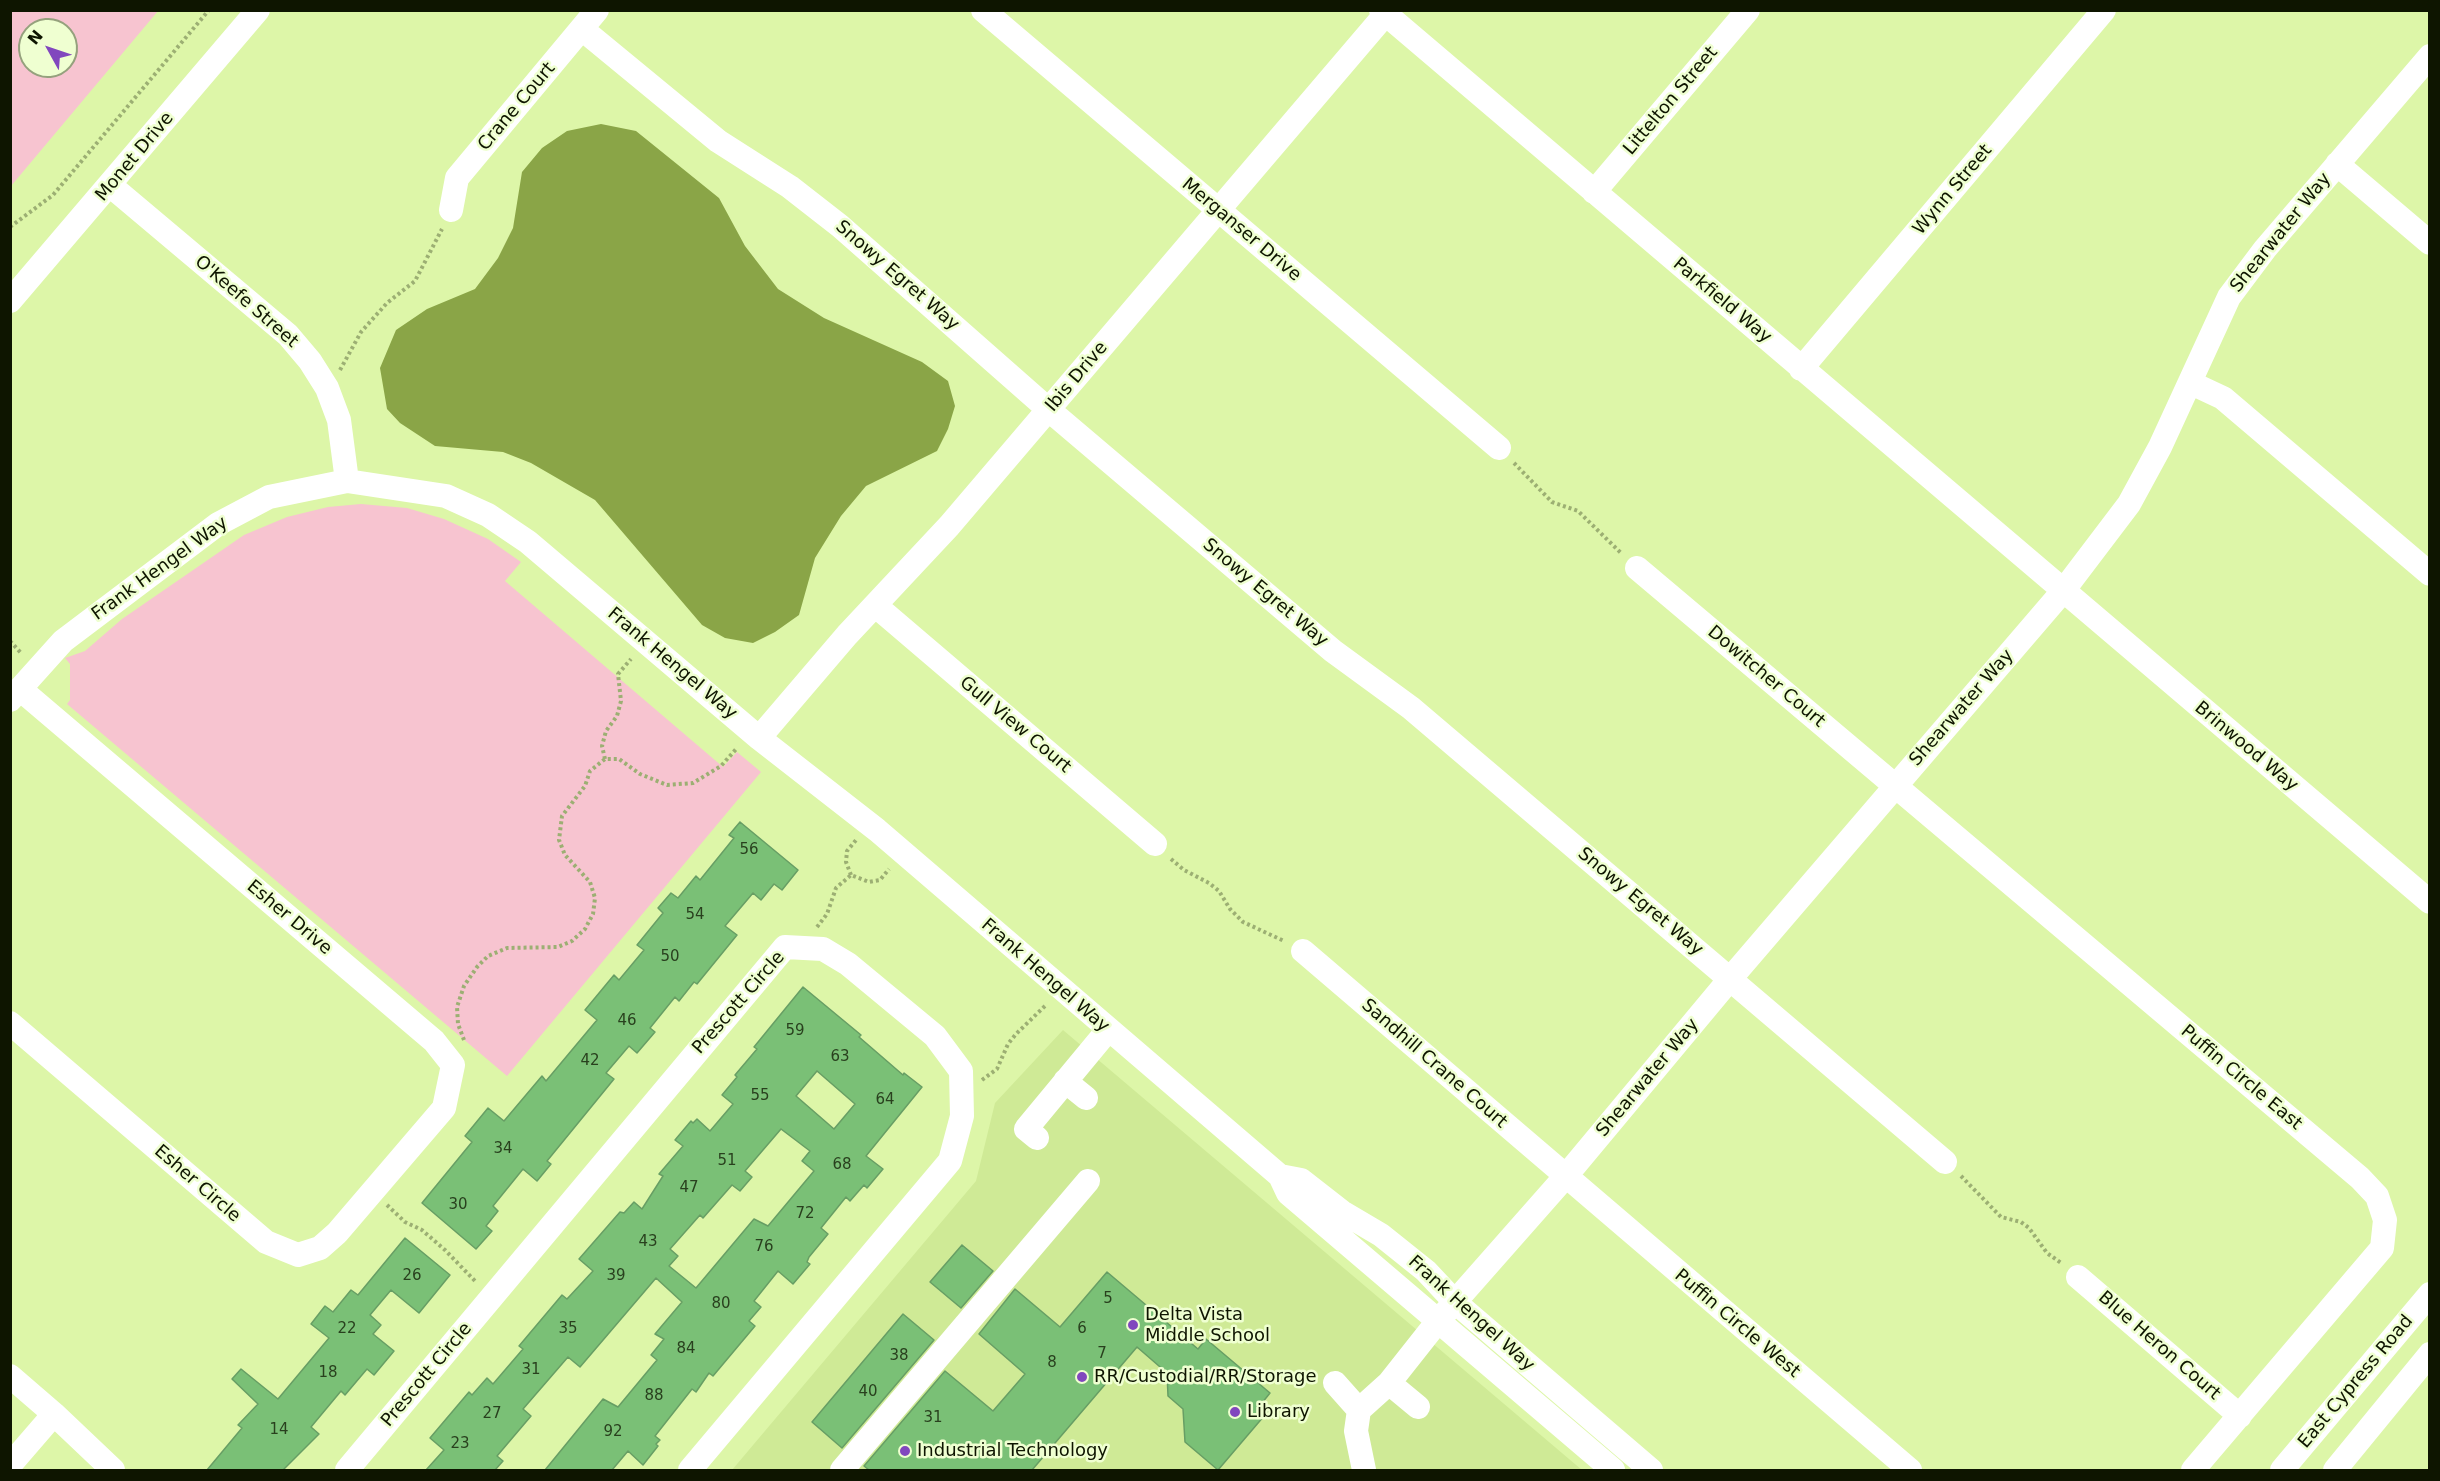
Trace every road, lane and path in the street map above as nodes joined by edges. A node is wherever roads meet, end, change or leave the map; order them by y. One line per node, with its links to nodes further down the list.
1 (209, 10): 15 (path)
2 (258, 10): 11 (street, Monet Drive)
3 (597, 10): 8 (street, Crane Court)
4 (983, 10): 14 (street, Merganser Drive)
5 (1748, 10): 12 (street, Littelton Street)
6 (2104, 10): 18 (street, Wynn Street)
7 (1385, 12): 12 (street, Parkfield Way); 14 (street, Ibis Drive)
8 (582, 29): 13 (street, Crane Court); 21 (street, Snowy Egret Way)
9 (2430, 56): 10 (street, Shearwater Way)
10 (2337, 164): 16 (street); 19 (street, Shearwater Way)
11 (111, 186): 17 (street, Monet Drive); 20 (street, O'Keefe Street)
12 (1594, 192): 18 (street, Parkfield Way)
13 (451, 210): 20 (path)
14 (1218, 211): 21 (street, Ibis Drive); 22 (street, Merganser Drive)
15 (10, 227)
16 (2430, 243)
17 (10, 301)
18 (1802, 369): 26 (street, Parkfield Way)
19 (2191, 382): 25 (street); 26 (street, Shearwater Way)
20 (327, 388): 23 (street, O'Keefe Street)
21 (1049, 410): 27 (street, Ibis Drive); 40 (street, Snowy Egret Way)
22 (1499, 448): 24 (path)
23 (347, 481): 28 (street, Frank Hengel Way); 29 (street, Frank Hengel Way)
24 (1637, 568): 32 (street, Dowitcher Court)
25 (2430, 574)
26 (2063, 591): 32 (street, Shearwater Way); 37 (street, Brinwood Way)
27 (876, 606): 30 (street, Ibis Drive); 34 (street, Gull View Court)
28 (645, 642): 30 (street, Frank Hengel Way); 31 (path)
29 (15, 695): 44 (street, Esher Drive)
30 (759, 738): 31 (path); 33 (street, Frank Hengel Way)
31 (604, 759): 44 (path)
32 (1895, 786): 40 (street, Shearwater Way); 66 (street, Puffin Circle East)
33 (869, 824): 35 (street, Frank Hengel Way); 36 (path)
34 (1155, 844): 39 (path)
35 (902, 852): 36 (path); 41 (street, Frank Hengel Way)
36 (850, 875): 38 (path)
37 (2430, 902)
38 (811, 948): 46 (street, Prescott Circle); 56 (street, Prescott Circle)
39 (1303, 951): 51 (street, Sandhill Crane Court)
40 (1730, 979): 49 (street, Snowy Egret Way); 51 (street, Shearwater Way)
41 (1060, 989): 43 (street, Frank Hengel Way); 46 (path)
42 (10, 1023): 53 (street, Esher Circle)
43 (1108, 1030): 45 (street); 50 (street, Frank Hengel Way)
44 (453, 1065): 53 (street)
45 (1065, 1081): 47 (street); 48 (street)
46 (962, 1086): 70 (street, Prescott Circle)
47 (1086, 1098)
48 (1037, 1138)
49 (1945, 1162): 54 (path)
50 (1280, 1176): 57 (street, Frank Hengel Way); 58 (street, Frank Hengel Way)
51 (1565, 1177): 57 (street, Shearwater Way); 75 (street, Puffin Circle West)
52 (1088, 1180): 71 (street)
53 (380, 1184): 56 (path)
54 (2079, 1276): 66 (street, Blue Heron Court)
55 (2430, 1294): 77 (street, East Cypress Road)
56 (493, 1296): 69 (street, Prescott Circle)
57 (1455, 1302): 58 (street, Shearwater Way); 74 (street, Frank Hengel Way)
58 (1438, 1321): 62 (street, Shearwater Way); 73 (street, Frank Hengel Way)
59 (2430, 1354): 78 (street)
60 (10, 1376): 65 (street)
61 (1335, 1383): 64 (street)
62 (1389, 1383): 63 (street); 64 (street, Shearwater Way)
63 (1418, 1407)
64 (1359, 1410): 72 (street)
65 (54, 1414): 67 (street); 68 (street)
66 (2240, 1416): 76 (street)
67 (10, 1465)
68 (113, 1470)
69 (347, 1470)
70 (690, 1470)
71 (842, 1470)
72 (1364, 1470)
73 (1613, 1470)
74 (1651, 1470)
75 (1910, 1470)
76 (2193, 1470)
77 (2282, 1470)
78 (2335, 1470)

